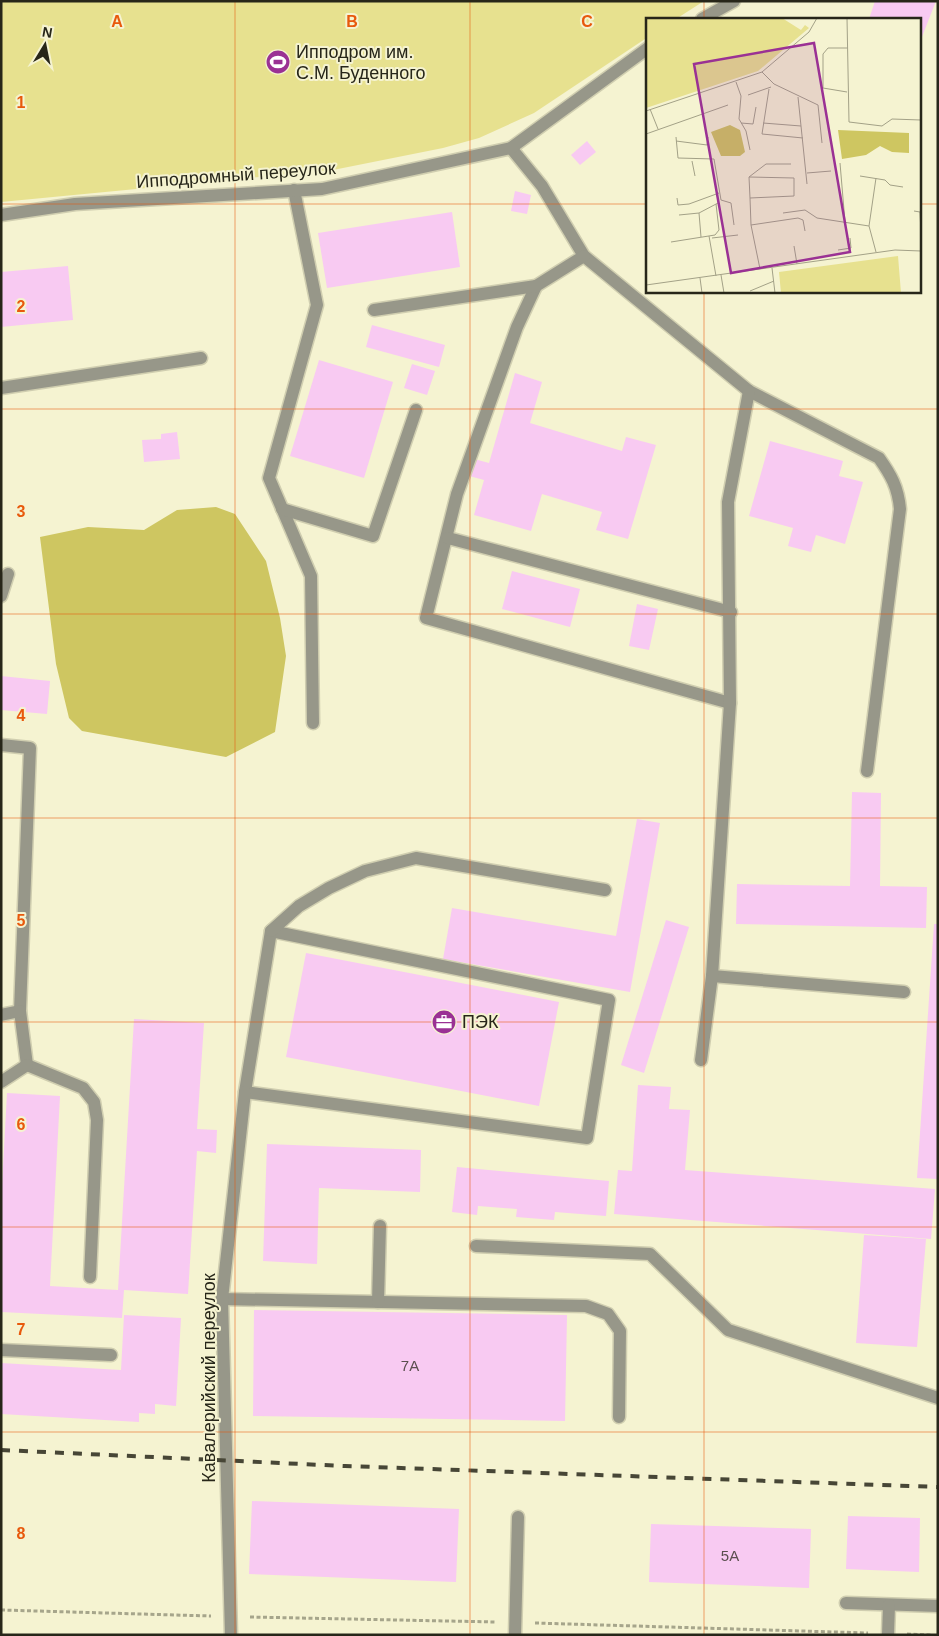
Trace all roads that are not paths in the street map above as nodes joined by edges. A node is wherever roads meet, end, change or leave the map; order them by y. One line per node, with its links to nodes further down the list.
1 (734, 1): 2 (street)
2 (704, 18)
3 (646, 49): 4 (street, Ипподромный переулок)
4 (511, 148): 5 (street, Ипподромный переулок); 7 (street)
5 (294, 190): 6 (street, Ипподромный переулок); 14 (street)
6 (1, 215)
7 (584, 256): 8 (street); 12 (street)
8 (536, 286): 9 (street); 15 (street)
9 (374, 310)
10 (202, 358): 11 (street)
11 (1, 388)
12 (749, 391): 18 (street); 22 (street)
13 (416, 410): 14 (street)
14 (282, 509): 20 (street)
15 (448, 538): 18 (street); 19 (street)
16 (8, 574): 17 (street)
17 (1, 596)
18 (731, 612): 19 (street)
19 (730, 703): 25 (street)
20 (313, 723)
21 (1, 745): 27 (street)
22 (867, 771)
23 (605, 890): 24 (street)
24 (271, 932): 32 (street, Кавалерийский переулок); 32 (street)
25 (712, 976): 26 (street); 29 (street)
26 (904, 992)
27 (20, 1011): 28 (street); 30 (street)
28 (1, 1014)
29 (701, 1060)
30 (27, 1065): 31 (street); 35 (street)
31 (1, 1082)
32 (245, 1092): 36 (street, Кавалерийский переулок)
33 (380, 1226): 37 (street)
34 (476, 1246): 40 (street)
35 (90, 1277)
36 (222, 1299): 37 (street); 48 (street, Кавалерийский переулок)
37 (378, 1302): 41 (street)
38 (1, 1350): 39 (street)
39 (111, 1355)
40 (938, 1398)
41 (620, 1417)
42 (518, 1517): 46 (street)
43 (846, 1603): 44 (street)
44 (889, 1605): 45 (street); 47 (street)
45 (938, 1606)
46 (515, 1629)
47 (888, 1634)
48 (231, 1635)

